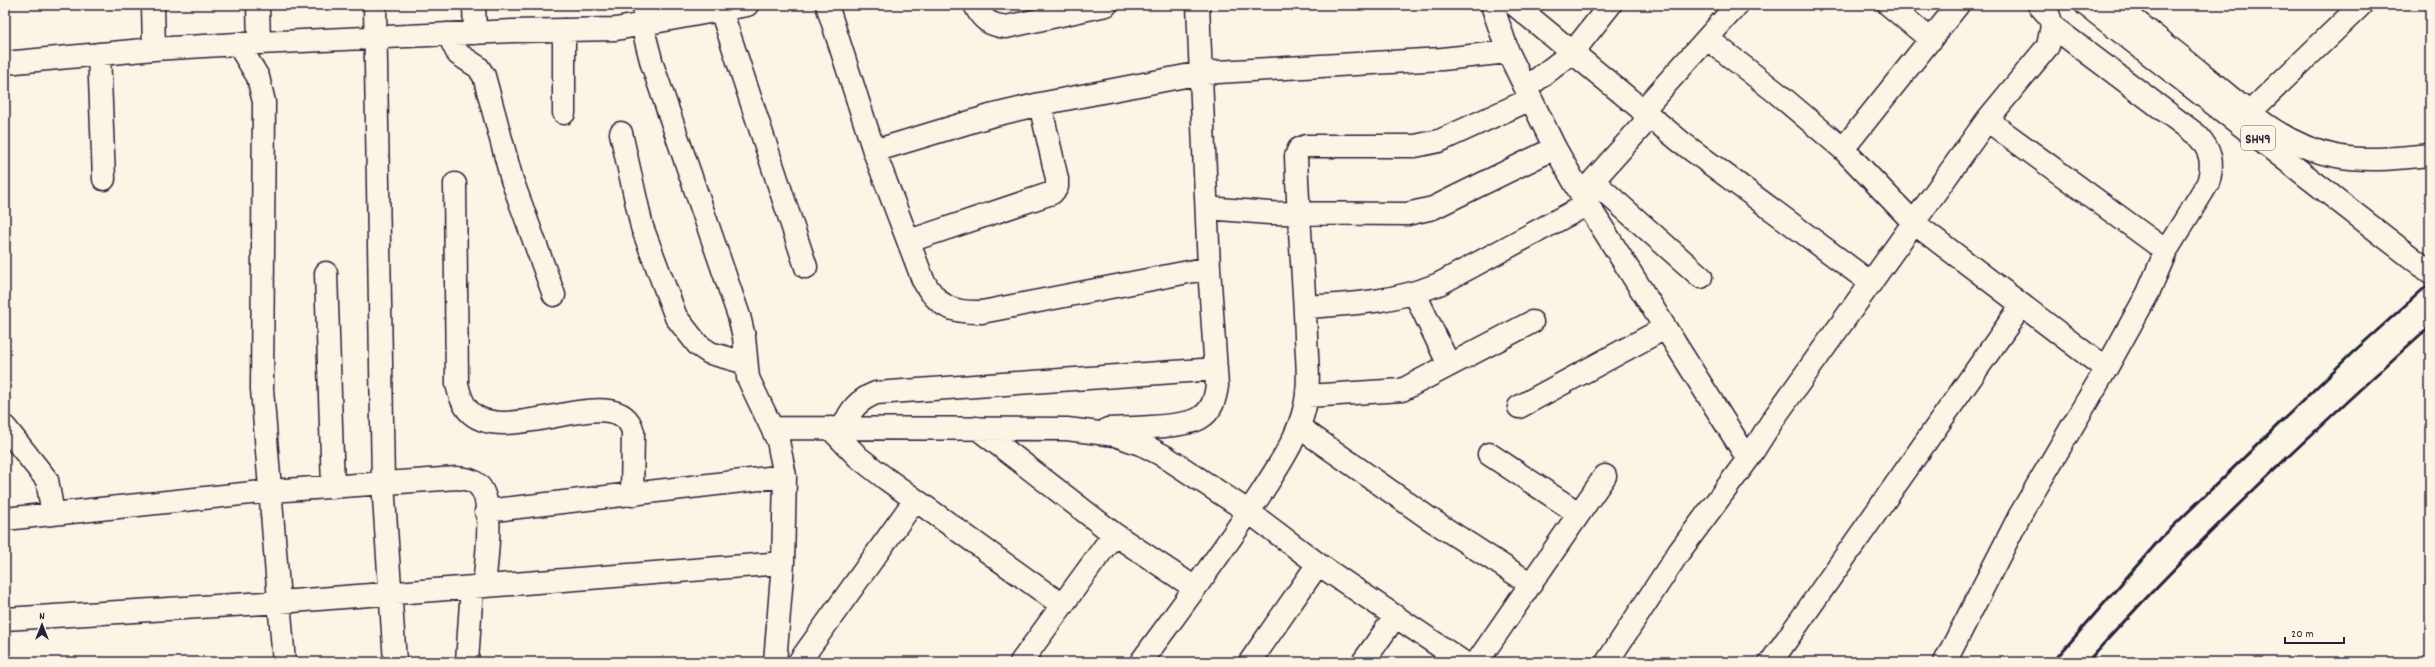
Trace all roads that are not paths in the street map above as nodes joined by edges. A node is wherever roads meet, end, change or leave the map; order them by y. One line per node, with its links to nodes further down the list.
1 (153, 5): 30 (street)
2 (258, 5): 29 (street)
3 (375, 5): 26 (street)
4 (474, 5): 24 (street)
5 (747, 5): 20 (street)
6 (827, 5): 45 (street)
7 (975, 5): 8 (street)
8 (1106, 5)
9 (1198, 5): 35 (street)
10 (1492, 5): 31 (street)
11 (1515, 5): 32 (street)
12 (1610, 5): 32 (street)
13 (1737, 5): 27 (street)
14 (1889, 5): 28 (street)
15 (1958, 5): 28 (street)
16 (2039, 5): 22 (street)
17 (2086, 5): 57 (street, SH49)
18 (2116, 5): 39 (street)
19 (2360, 5): 39 (street)
20 (721, 10): 21 (street); 55 (street)
21 (644, 15): 23 (street); 67 (street)
22 (2052, 26): 41 (street); 54 (street)
23 (564, 30): 24 (street); 38 (street)
24 (475, 33): 25 (street)
25 (448, 34): 26 (street); 62 (street)
26 (376, 38): 29 (street); 83 (street)
27 (1708, 39): 40 (street); 44 (street)
28 (1931, 40): 44 (street)
29 (249, 44): 30 (street); 85 (street)
30 (154, 49): 33 (street)
31 (1508, 52): 35 (street); 36 (street)
32 (1572, 52): 36 (street); 40 (street)
33 (100, 54): 34 (street); 47 (street)
34 (5, 63)
35 (1201, 73): 37 (street); 50 (street)
36 (1528, 93): 43 (street); 51 (street)
37 (1040, 104): 45 (street); 53 (street)
38 (564, 113)
39 (2249, 113): 46 (street)
40 (1646, 114): 49 (street); 60 (street)
41 (1987, 120): 52 (street); 54 (street)
42 (621, 133): 67 (street)
43 (1555, 148): 49 (street); 51 (street)
44 (1843, 149): 52 (street)
45 (874, 151): 53 (street)
46 (2430, 155)
47 (104, 179)
48 (455, 184): 86 (street)
49 (1587, 193): 59 (street); 61 (street); 66 (street)
50 (1207, 208): 51 (street); 56 (street)
51 (1298, 212): 64 (street)
52 (1914, 223): 60 (street); 63 (street)
53 (909, 241): 56 (street)
54 (2166, 251): 70 (street)
55 (806, 267)
56 (1209, 268): 69 (street)
57 (2430, 272)
58 (326, 273): 84 (street)
59 (1701, 277)
60 (1871, 284): 80 (street)
61 (1414, 294): 64 (street); 68 (street)
62 (554, 295)
63 (2022, 305): 70 (street); 116 (street)
64 (1305, 307): 71 (street)
65 (1532, 322): 68 (street)
66 (1665, 328): 72 (street); 80 (street)
67 (746, 363): 75 (street)
68 (1449, 365): 71 (street)
69 (1216, 369): 76 (street); 78 (street)
70 (2106, 369): 117 (street)
71 (1307, 396): 74 (street)
72 (1519, 407)
73 (5, 427): 91 (street)
74 (1299, 427): 89 (street); 96 (street)
75 (773, 428): 76 (street); 81 (street)
76 (836, 428): 77 (street); 87 (street)
77 (977, 428): 78 (street); 93 (street)
78 (1092, 431): 89 (street)
79 (1489, 454): 90 (street)
80 (1748, 459): 115 (street)
81 (785, 476): 86 (street); 94 (street)
82 (1605, 476): 90 (street)
83 (383, 483): 84 (street); 88 (street); 99 (street)
84 (332, 487): 85 (street)
85 (271, 491): 91 (street); 100 (street)
86 (632, 495): 88 (street)
87 (915, 500): 101 (street); 108 (street)
88 (486, 511): 97 (street)
89 (1249, 512): 95 (street); 98 (street)
90 (1578, 513): 96 (street)
91 (53, 514): 92 (street)
92 (5, 519)
93 (1114, 534): 98 (street); 101 (street)
94 (783, 563): 97 (street); 107 (street)
95 (1318, 564): 102 (street); 111 (street)
96 (1531, 584): 114 (street)
97 (478, 586): 99 (street); 106 (street)
98 (1195, 588): 110 (street)
99 (389, 593): 100 (street); 105 (street)
100 (280, 602): 103 (street); 104 (street)
101 (1062, 605): 109 (street)
102 (1395, 617): 112 (street); 113 (street)
103 (5, 619)
104 (284, 662)
105 (395, 662)
106 (466, 662)
107 (774, 662)
108 (798, 662)
109 (1021, 662)
110 (1141, 662)
111 (1250, 662)
112 (1363, 662)
113 (1463, 662)
114 (1477, 662)
115 (1607, 662)
116 (1771, 662)
117 (1945, 662)

